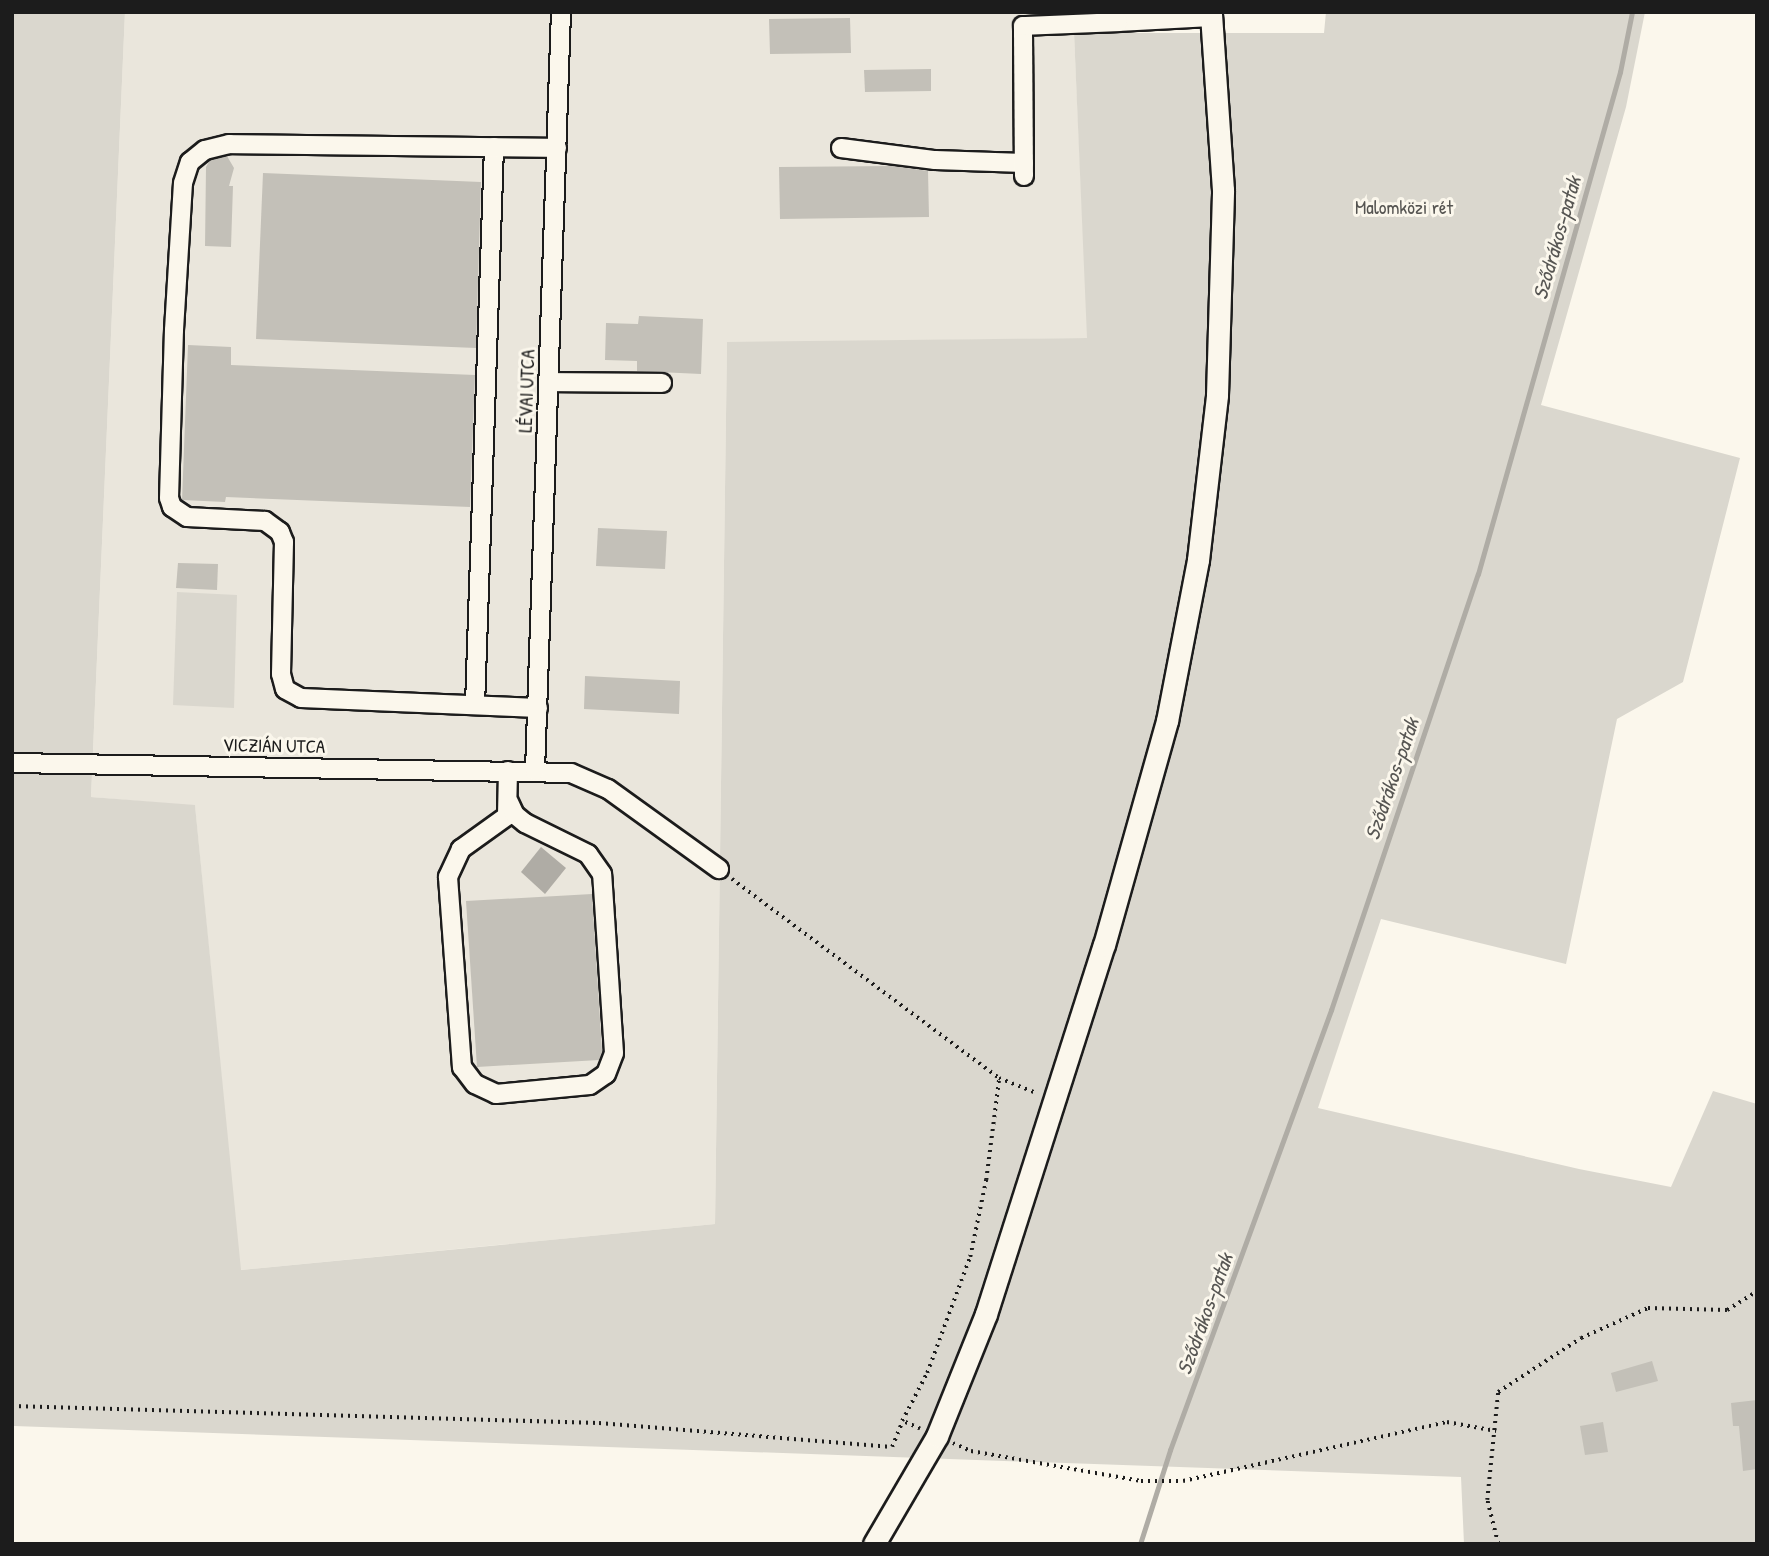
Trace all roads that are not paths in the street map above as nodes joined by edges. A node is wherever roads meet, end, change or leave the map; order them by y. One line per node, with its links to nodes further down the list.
1 (561, 12): 5 (street, LÉVAI UTCA)
2 (1211, 15): 3 (street); 16 (main road)
3 (1118, 17): 6 (street)
4 (495, 148): 5 (street); 9 (street); 9 (street)
5 (556, 148): 7 (street, LÉVAI UTCA)
6 (841, 148)
7 (549, 382): 8 (street); 10 (street, LÉVAI UTCA)
8 (662, 383)
9 (475, 705): 10 (street)
10 (538, 708): 13 (street, LÉVAI UTCA)
11 (12, 763): 12 (street, VICZIÁN UTCA)
12 (508, 771): 13 (street, VICZIÁN UTCA); 14 (street)
13 (536, 771): 15 (street, VICZIÁN UTCA)
14 (509, 802): 14 (street)
15 (719, 869)
16 (874, 1544)

